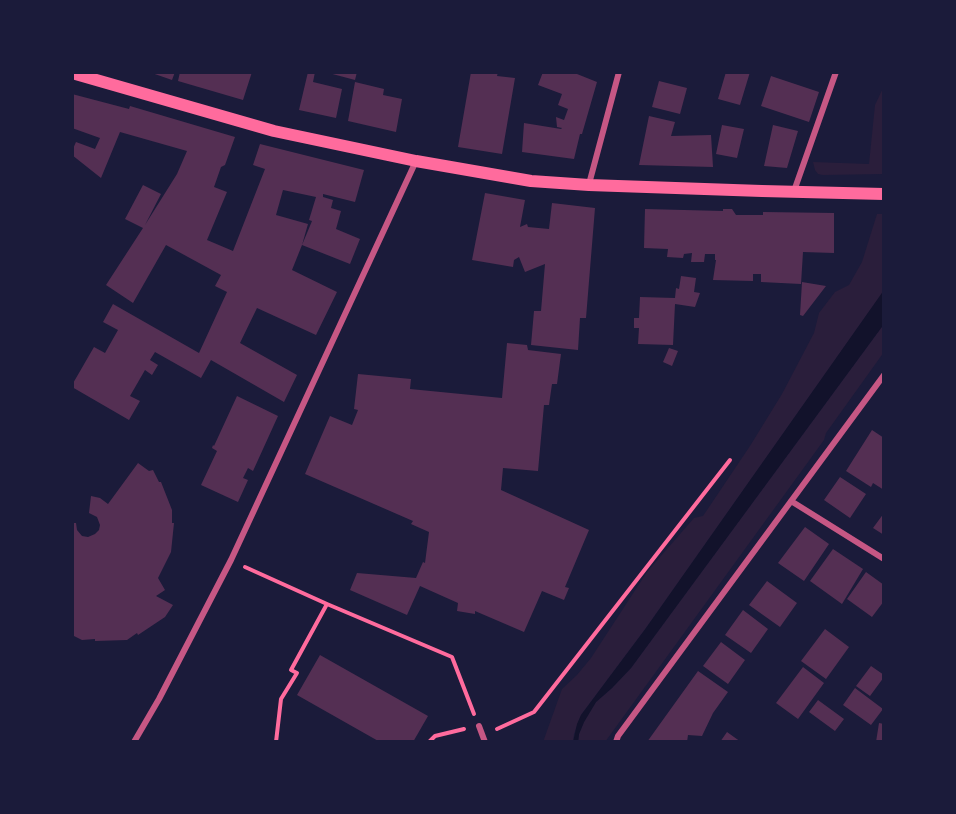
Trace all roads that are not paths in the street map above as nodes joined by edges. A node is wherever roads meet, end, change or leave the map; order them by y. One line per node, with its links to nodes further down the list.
1 (619, 72): 5 (street)
2 (836, 72): 6 (street)
3 (72, 73): 4 (main road)
4 (416, 161): 5 (main road); 13 (street)
5 (589, 185): 6 (main road)
6 (794, 192): 7 (main road)
7 (881, 194)
8 (884, 375): 9 (street)
9 (790, 501): 10 (street); 14 (street)
10 (884, 559)
11 (479, 726): 12 (street)
12 (484, 739)
13 (134, 742)
14 (616, 742)

